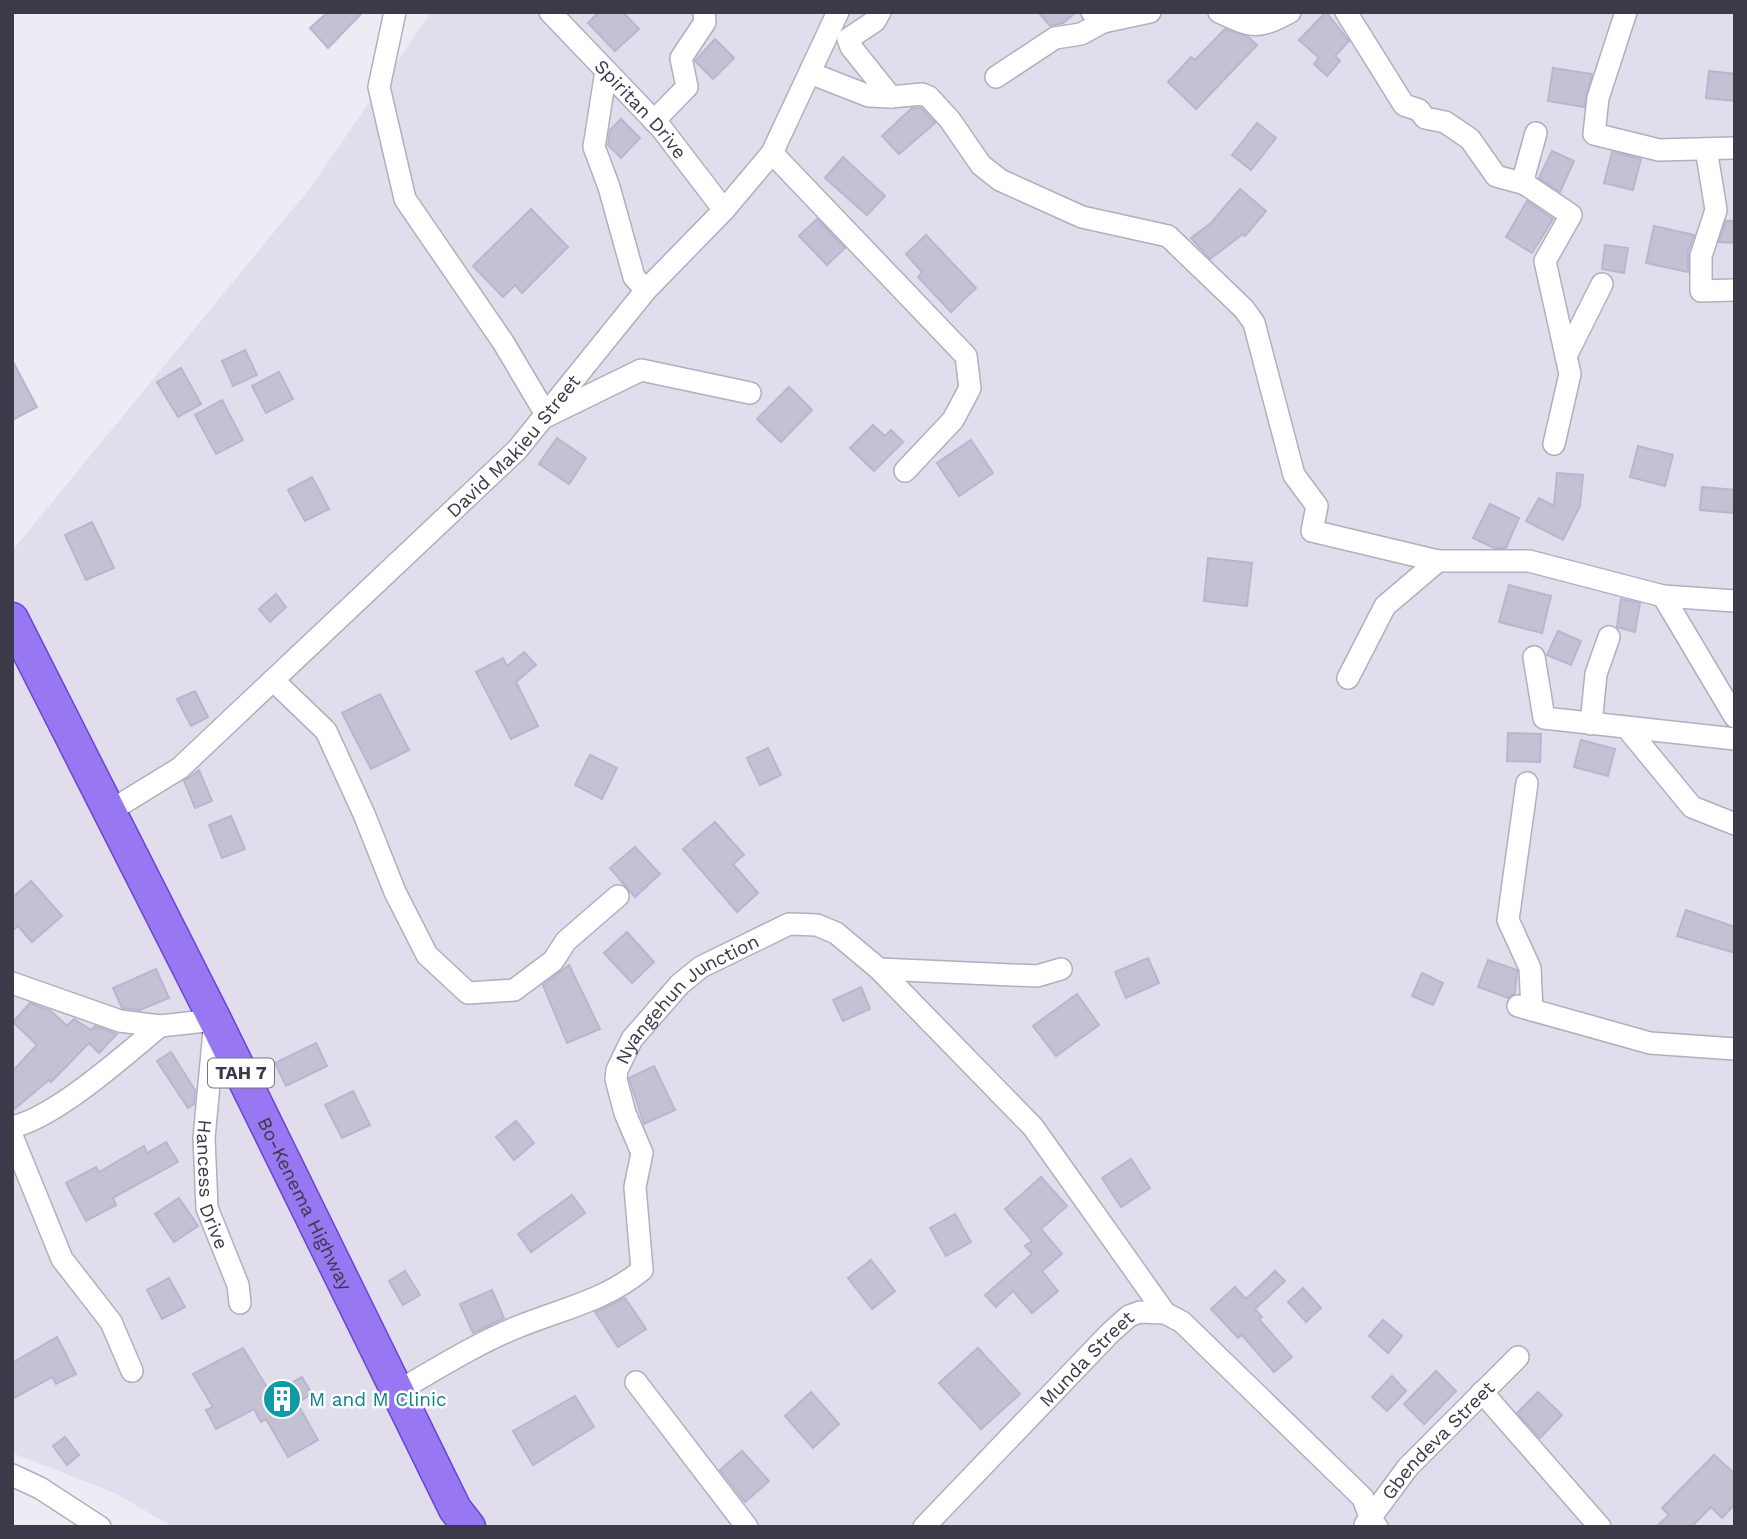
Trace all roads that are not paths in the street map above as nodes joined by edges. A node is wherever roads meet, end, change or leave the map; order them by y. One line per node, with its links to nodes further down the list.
1 (395, 12): 28 (street)
2 (550, 12): 12 (street, Spiritan Drive)
3 (704, 12): 16 (street)
4 (838, 12): 13 (street, David Makieu Street)
5 (880, 12): 15 (street)
6 (1150, 12): 11 (street)
7 (1219, 12): 8 (street)
8 (1290, 12)
9 (1346, 12): 21 (street)
10 (1626, 12): 19 (street)
11 (1098, 17): 14 (street)
12 (606, 71): 16 (street, Spiritan Drive); 24 (street)
13 (810, 73): 15 (street); 20 (street, David Makieu Street)
14 (996, 77)
15 (891, 97): 31 (street)
16 (654, 121): 22 (street, Spiritan Drive)
17 (1536, 133): 21 (street)
18 (1735, 148): 19 (street)
19 (1706, 149): 25 (street)
20 (772, 153): 22 (street, David Makieu Street); 30 (street)
21 (1525, 184): 26 (street)
22 (724, 210): 24 (street, David Makieu Street)
23 (1602, 284): 26 (street)
24 (646, 290): 28 (street, David Makieu Street)
25 (1735, 290)
26 (1566, 355): 29 (street)
27 (750, 393): 28 (street)
28 (547, 416): 38 (street, David Makieu Street)
29 (1554, 444)
30 (905, 471)
31 (1438, 561): 32 (street); 37 (street)
32 (1663, 596): 33 (street); 39 (street)
33 (1735, 601)
34 (12, 619): 44 (highway, Bo-Kenema Highway / TAH 7)
35 (1609, 637): 40 (street)
36 (1534, 657): 40 (street)
37 (1348, 678)
38 (273, 680): 44 (street, David Makieu Street); 46 (street)
39 (1735, 717)
40 (1591, 724): 41 (street)
41 (1627, 728): 42 (street); 45 (street)
42 (1735, 739)
43 (1527, 783): 52 (street)
44 (110, 811): 50 (highway, Bo-Kenema Highway / TAH 7)
45 (1735, 824)
46 (618, 897)
47 (879, 969): 48 (street); 56 (street); 60 (street, Nyangehun Junction)
48 (1060, 969)
49 (12, 984): 51 (street)
50 (215, 1020): 51 (street); 55 (street, Hancess Drive); 60 (highway, Bo-Kenema Highway / TAH 7)
51 (160, 1026): 53 (street)
52 (1735, 1049)
53 (12, 1127)
54 (12, 1136): 58 (street)
55 (240, 1303)
56 (1165, 1313): 63 (street, Munda Street); 67 (street, Munda Street)
57 (1518, 1357): 61 (street, Gbendeva Street)
58 (132, 1371)
59 (636, 1382): 66 (street)
60 (396, 1392): 65 (highway, Bo-Kenema Highway / TAH 7)
61 (1482, 1392): 63 (street, Gbendeva Street); 68 (street)
62 (12, 1475): 64 (street)
63 (1370, 1525)
64 (100, 1527)
65 (469, 1527)
66 (747, 1527)
67 (924, 1527)
68 (1600, 1527)

